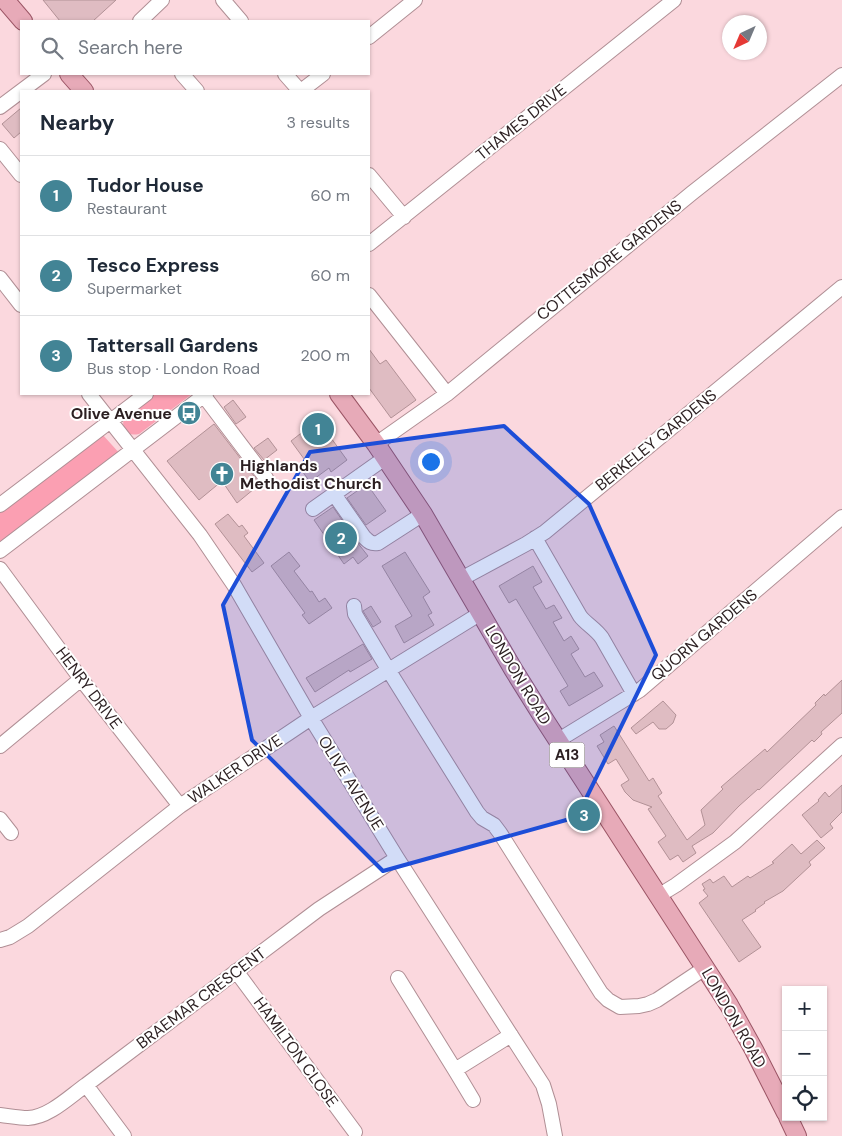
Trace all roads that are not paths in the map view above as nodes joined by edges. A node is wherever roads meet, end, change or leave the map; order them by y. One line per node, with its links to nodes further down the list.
1 (5, 0): 6 (main road)
2 (162, 0): 7 (street)
3 (223, 0): 8 (street)
4 (415, 0): 9 (street)
5 (674, 0): 26 (street, THAMES DRIVE)
6 (21, 20)
7 (141, 20)
8 (240, 20)
9 (370, 36)
10 (43, 75): 16 (street)
11 (72, 75): 17 (main road)
12 (183, 75): 18 (street)
13 (286, 75): 19 (street)
14 (321, 75): 20 (street)
15 (842, 75): 32 (street, COTTESMORE GARDENS)
16 (23, 90)
17 (83, 90)
18 (196, 90)
19 (299, 90)
20 (301, 90)
21 (20, 92): 22 (street)
22 (0, 107)
23 (0, 149): 24 (street)
24 (20, 174)
25 (370, 176): 26 (street)
26 (404, 217): 27 (street, THAMES DRIVE)
27 (370, 243)
28 (0, 278): 31 (street)
29 (842, 287): 46 (street, BERKELEY GARDENS)
30 (370, 296): 32 (street)
31 (20, 305)
32 (446, 394): 39 (street, COTTESMORE GARDENS)
33 (90, 395): 37 (street, OLIVE AVENUE)
34 (145, 395): 37 (street)
35 (205, 395): 38 (street); 40 (street)
36 (340, 395): 39 (main road, LONDON ROAD / A13)
37 (110, 422): 38 (street, OLIVE AVENUE); 42 (street)
38 (133, 450): 47 (street); 55 (street, OLIVE AVENUE)
39 (381, 451): 41 (street, COTTESMORE GARDENS); 44 (main road, LONDON ROAD / A13)
40 (266, 478)
41 (334, 494): 43 (street, COTTESMORE GARDENS); 44 (street)
42 (0, 505)
43 (313, 509)
44 (423, 514): 49 (main road, LONDON ROAD / A13)
45 (842, 518): 54 (street, QUORN GARDENS)
46 (535, 538): 49 (street, BERKELEY GARDENS); 54 (street)
47 (0, 551)
48 (0, 569): 53 (street, HENRY DRIVE)
49 (461, 579): 51 (main road, LONDON ROAD / A13)
50 (354, 606): 52 (street)
51 (481, 613): 52 (street, WALKER DRIVE); 56 (main road, LONDON ROAD / A13)
52 (388, 671): 55 (street, WALKER DRIVE); 65 (street)
53 (80, 679): 57 (street); 59 (street, HENRY DRIVE)
54 (634, 694): 56 (street, QUORN GARDENS)
55 (311, 718): 59 (street, WALKER DRIVE); 62 (street, OLIVE AVENUE)
56 (557, 741): 63 (main road, LONDON ROAD / A13)
57 (0, 746)
58 (842, 746): 63 (street)
59 (180, 806): 64 (street, WALKER DRIVE)
60 (0, 818): 61 (street)
61 (11, 833)
62 (397, 858): 66 (street, BRAEMAR CRESCENT); 68 (street, OLIVE AVENUE)
63 (658, 896): 65 (main road, LONDON ROAD / A13)
64 (0, 940)
65 (705, 968): 72 (main road, LONDON ROAD / A13)
66 (236, 971): 70 (street, BRAEMAR CRESCENT); 75 (street, HAMILTON CLOSE)
67 (398, 978): 69 (street)
68 (511, 1035): 69 (street); 77 (street, OLIVE AVENUE)
69 (455, 1070): 71 (street)
70 (86, 1085): 73 (street, BRAEMAR CRESCENT); 76 (street)
71 (473, 1100)
72 (782, 1105)
73 (0, 1115)
74 (790, 1121): 78 (main road)
75 (355, 1132)
76 (124, 1136)
77 (555, 1136)
78 (797, 1136)

